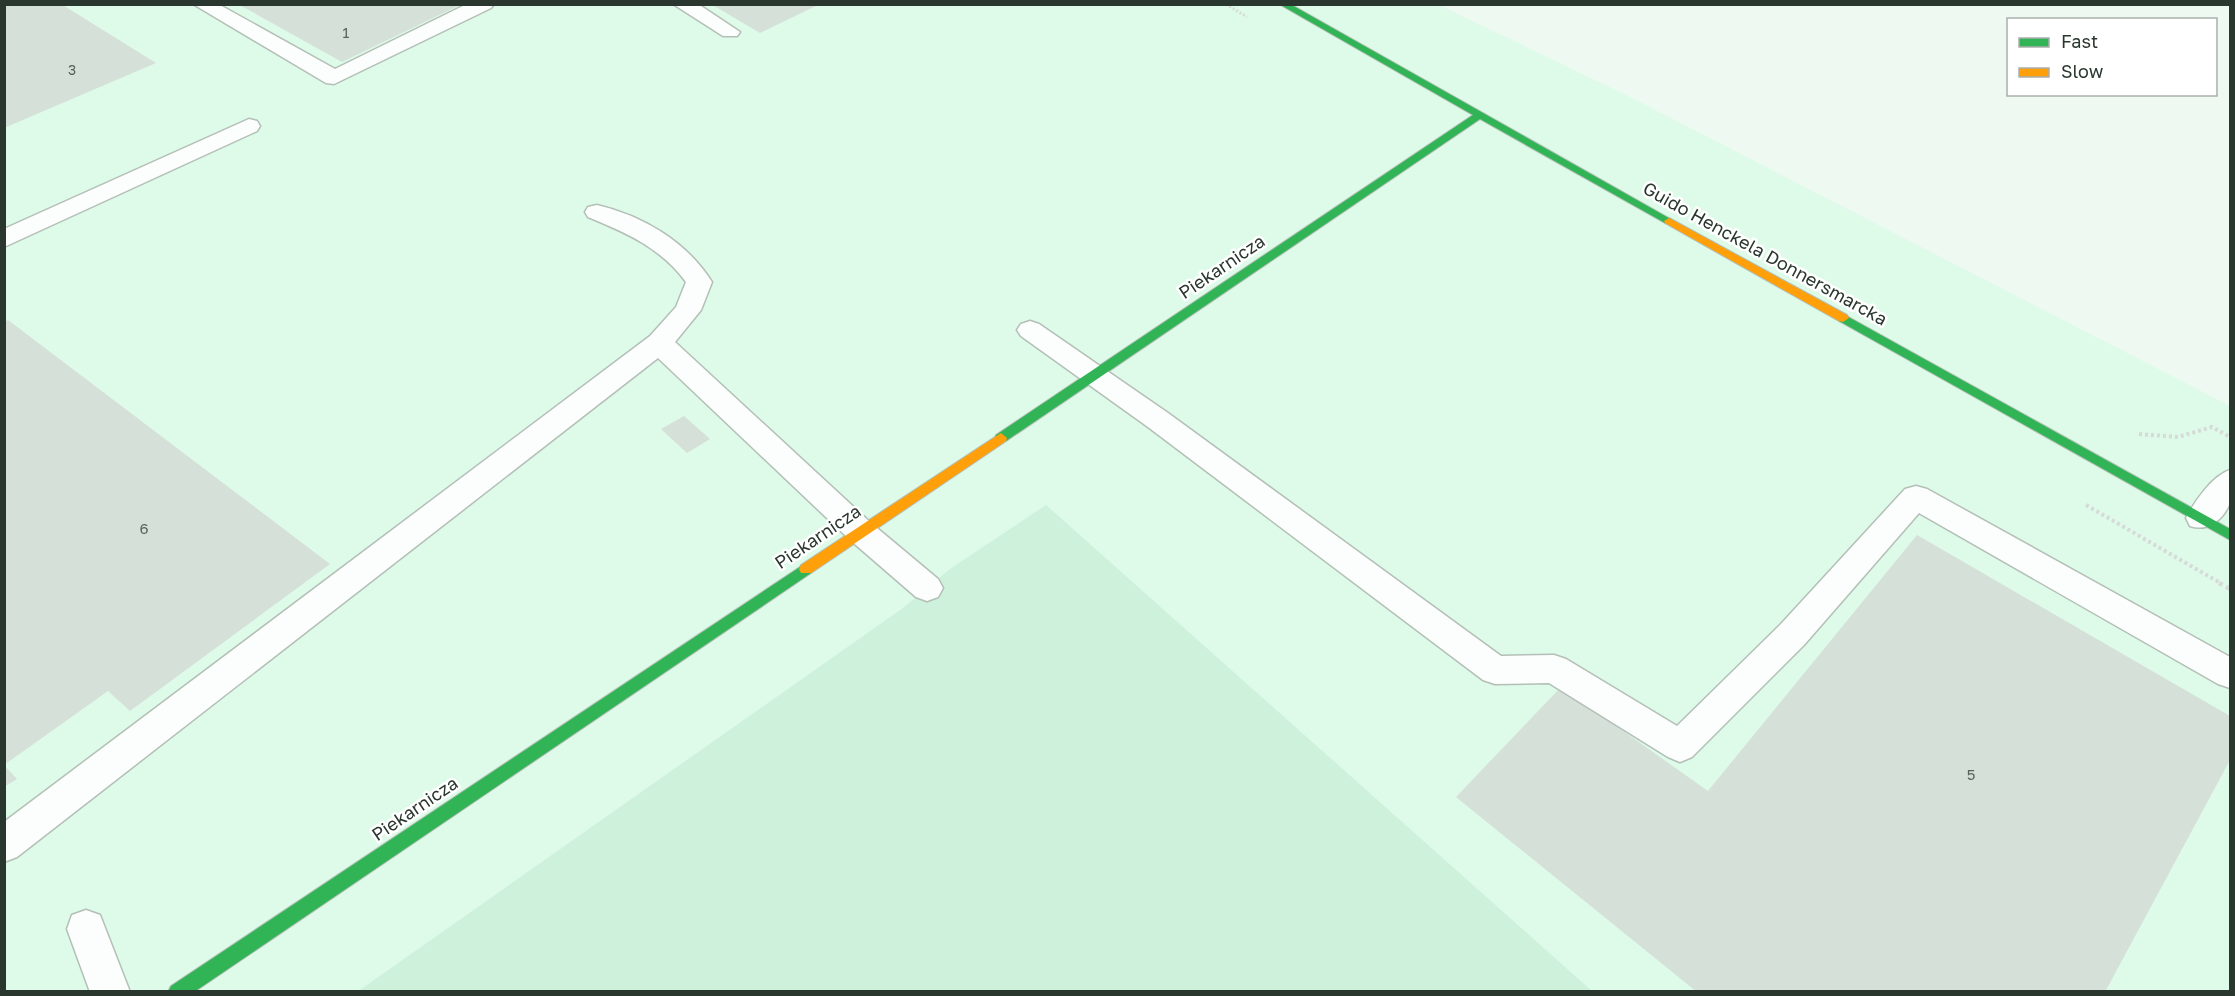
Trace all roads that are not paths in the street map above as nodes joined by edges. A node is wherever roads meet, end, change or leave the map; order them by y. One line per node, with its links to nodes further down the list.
1 (203, 4): 2 (lane)
2 (484, 4)
3 (683, 4): 5 (lane)
4 (1283, 4): 6 (street, Guido Henckela Donnersmarcka)
5 (730, 33)
6 (1480, 115): 12 (street, Piekarnicza); 14 (street, Guido Henckela Donnersmarcka)
7 (249, 126): 9 (lane)
8 (597, 212): 11 (lane)
9 (4, 239)
10 (1030, 330): 12 (lane)
11 (659, 343): 15 (lane); 19 (lane)
12 (1092, 375): 15 (street, Piekarnicza); 18 (lane)
13 (2230, 481): 14 (lane)
14 (2201, 519): 16 (street, Guido Henckela Donnersmarcka)
15 (860, 531): 17 (lane); 22 (street, Piekarnicza)
16 (2230, 535)
17 (927, 588)
18 (2230, 674)
19 (4, 845)
20 (86, 929): 21 (lane)
21 (110, 992)
22 (177, 992)

